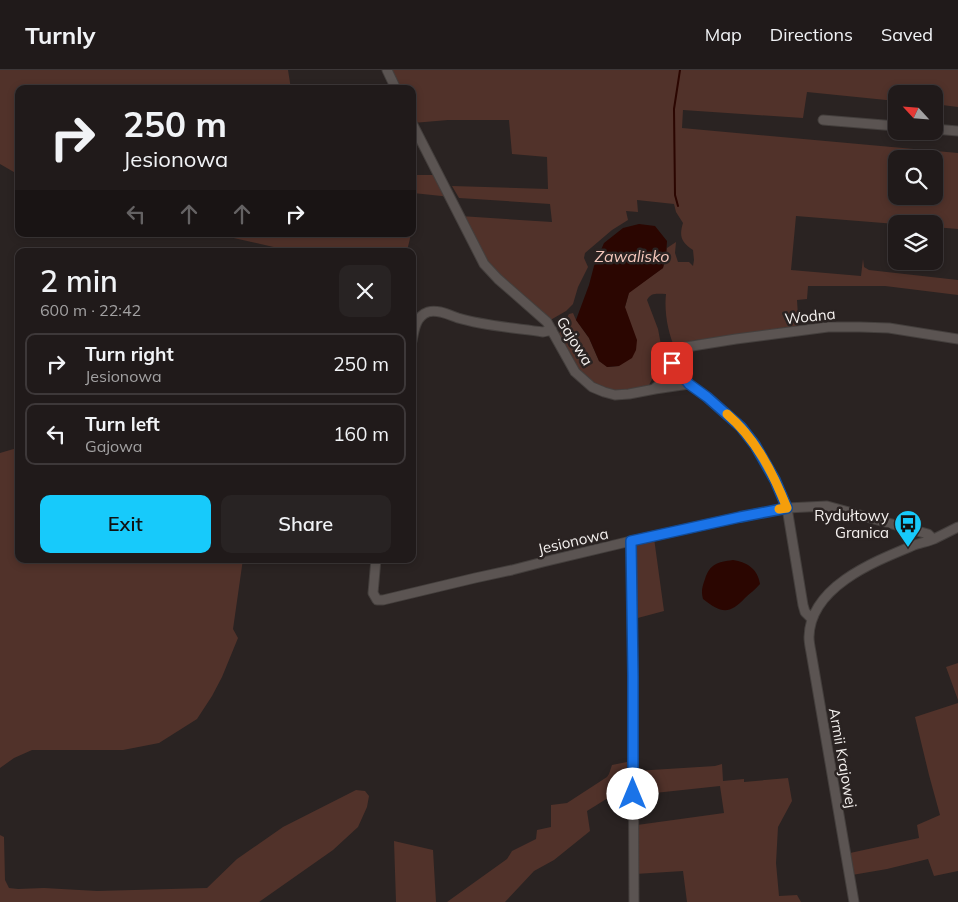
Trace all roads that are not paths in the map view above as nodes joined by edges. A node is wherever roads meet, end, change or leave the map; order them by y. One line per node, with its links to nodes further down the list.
1 (387, 70): 2 (street)
2 (394, 85)
3 (823, 120): 4 (street)
4 (888, 125)
5 (943, 130): 7 (street)
6 (416, 131): 9 (street, Gajowa)
7 (958, 131)
8 (416, 325): 9 (street)
9 (552, 330): 13 (street, Gajowa)
10 (958, 339): 11 (street, Wodna)
11 (672, 363): 12 (street); 13 (street, Wodna)
12 (689, 384): 13 (street, Gajowa); 14 (street)
13 (655, 389)
14 (787, 508): 16 (street, Jesionowa); 17 (street, Jesionowa); 19 (street)
15 (958, 527): 16 (street)
16 (933, 539): 19 (street)
17 (631, 542): 18 (street, Jesionowa); 20 (street)
18 (376, 563)
19 (812, 619): 21 (street, Armii Krajowej)
20 (634, 902)
21 (854, 902)

